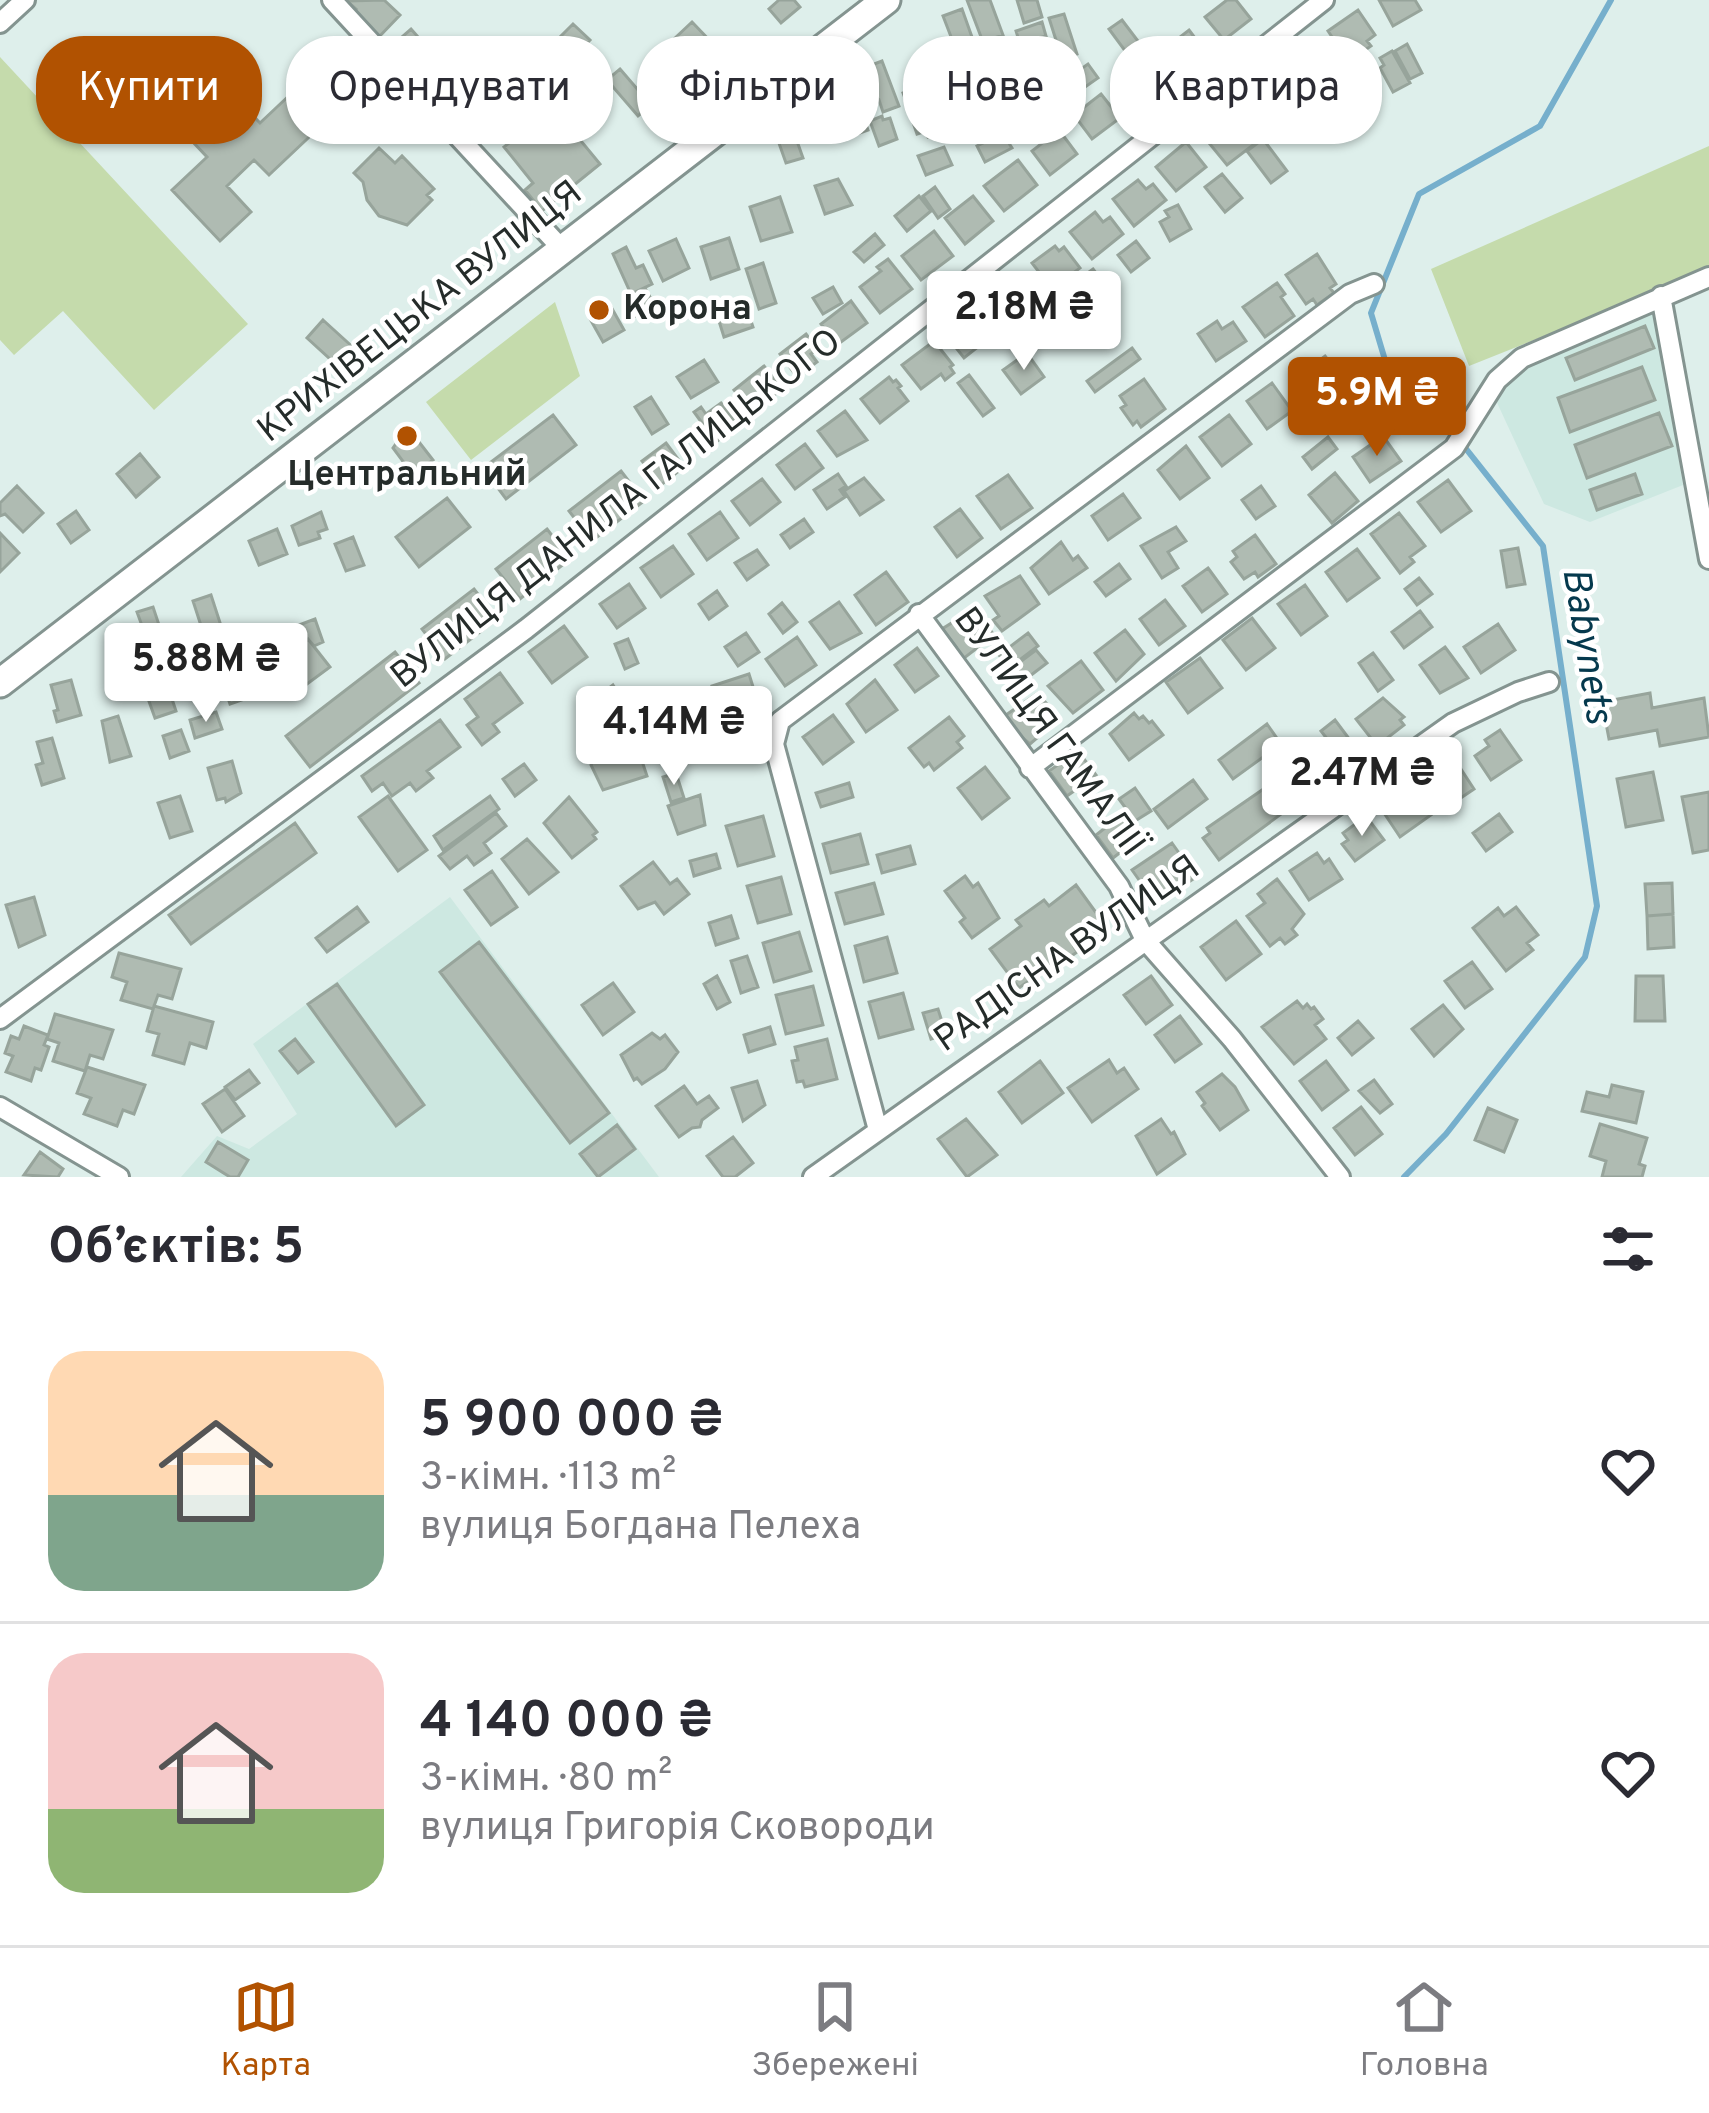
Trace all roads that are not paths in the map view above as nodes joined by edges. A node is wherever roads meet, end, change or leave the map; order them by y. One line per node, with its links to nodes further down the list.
1 (25, 0): 5 (street)
2 (332, 0): 6 (street)
3 (886, 0): 6 (main road, КРИХІВЕЦЬКА ВУЛИЦЯ)
4 (1324, 0): 16 (street, ВУЛИЦЯ ДАНИЛА ГАЛИЦЬКОГО)
5 (0, 22)
6 (562, 249): 13 (main road, КРИХІВЕЦЬКА ВУЛИЦЯ)
7 (1709, 277): 9 (street)
8 (1374, 284): 11 (street)
9 (1661, 296): 10 (street); 14 (street)
10 (1709, 559)
11 (919, 614): 14 (street, ВУЛИЦЯ ГАМАЛІЇ); 18 (street)
12 (1549, 682): 15 (street, РАДІСНА ВУЛИЦЯ)
13 (0, 683)
14 (1030, 768): 15 (street, ВУЛИЦЯ ГАМАЛІЇ)
15 (1145, 940): 18 (street, РАДІСНА ВУЛИЦЯ); 21 (street, ВУЛИЦЯ ГАМАЛІЇ)
16 (0, 1019)
17 (0, 1107): 19 (street)
18 (878, 1130): 20 (street, РАДІСНА ВУЛИЦЯ)
19 (108, 1175)
20 (814, 1177)
21 (1340, 1177)

